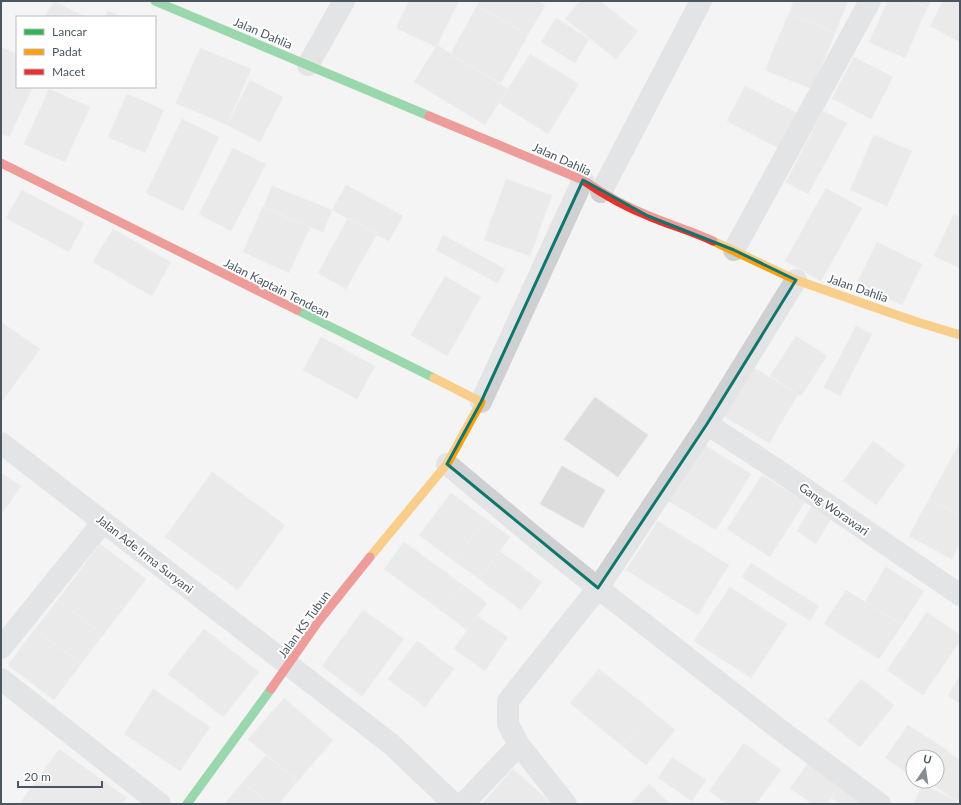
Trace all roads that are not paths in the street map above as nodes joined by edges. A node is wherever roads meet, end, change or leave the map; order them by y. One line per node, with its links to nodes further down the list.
1 (155, 1): 5 (street, Jalan Dahlia)
2 (344, 1): 5 (street)
3 (701, 1): 7 (street)
4 (870, 1): 8 (street)
5 (308, 65): 7 (street, Jalan Dahlia)
6 (1, 163): 11 (street, Jalan Kaptain Tendean)
7 (592, 186): 8 (street, Jalan Dahlia); 11 (street)
8 (734, 250): 9 (street, Jalan Dahlia)
9 (796, 280): 10 (street, Jalan Dahlia); 12 (street)
10 (960, 335)
11 (481, 402): 14 (street)
12 (707, 424): 16 (street); 17 (street, Gang Worawari)
13 (1, 443): 15 (street, Jalan Ade Irma Suryani)
14 (447, 464): 16 (street); 19 (street, Jalan KS Tubun)
15 (103, 522): 18 (street); 19 (street, Jalan Ade Irma Suryani)
16 (598, 588): 21 (street); 27 (street)
17 (960, 595)
18 (1, 648)
19 (289, 666): 23 (street, Jalan KS Tubun); 24 (street, Jalan Ade Irma Suryani)
20 (1, 679): 22 (street)
21 (519, 745): 25 (street); 26 (street)
22 (160, 804)
23 (187, 804)
24 (454, 804)
25 (463, 804)
26 (566, 804)
27 (880, 804)

